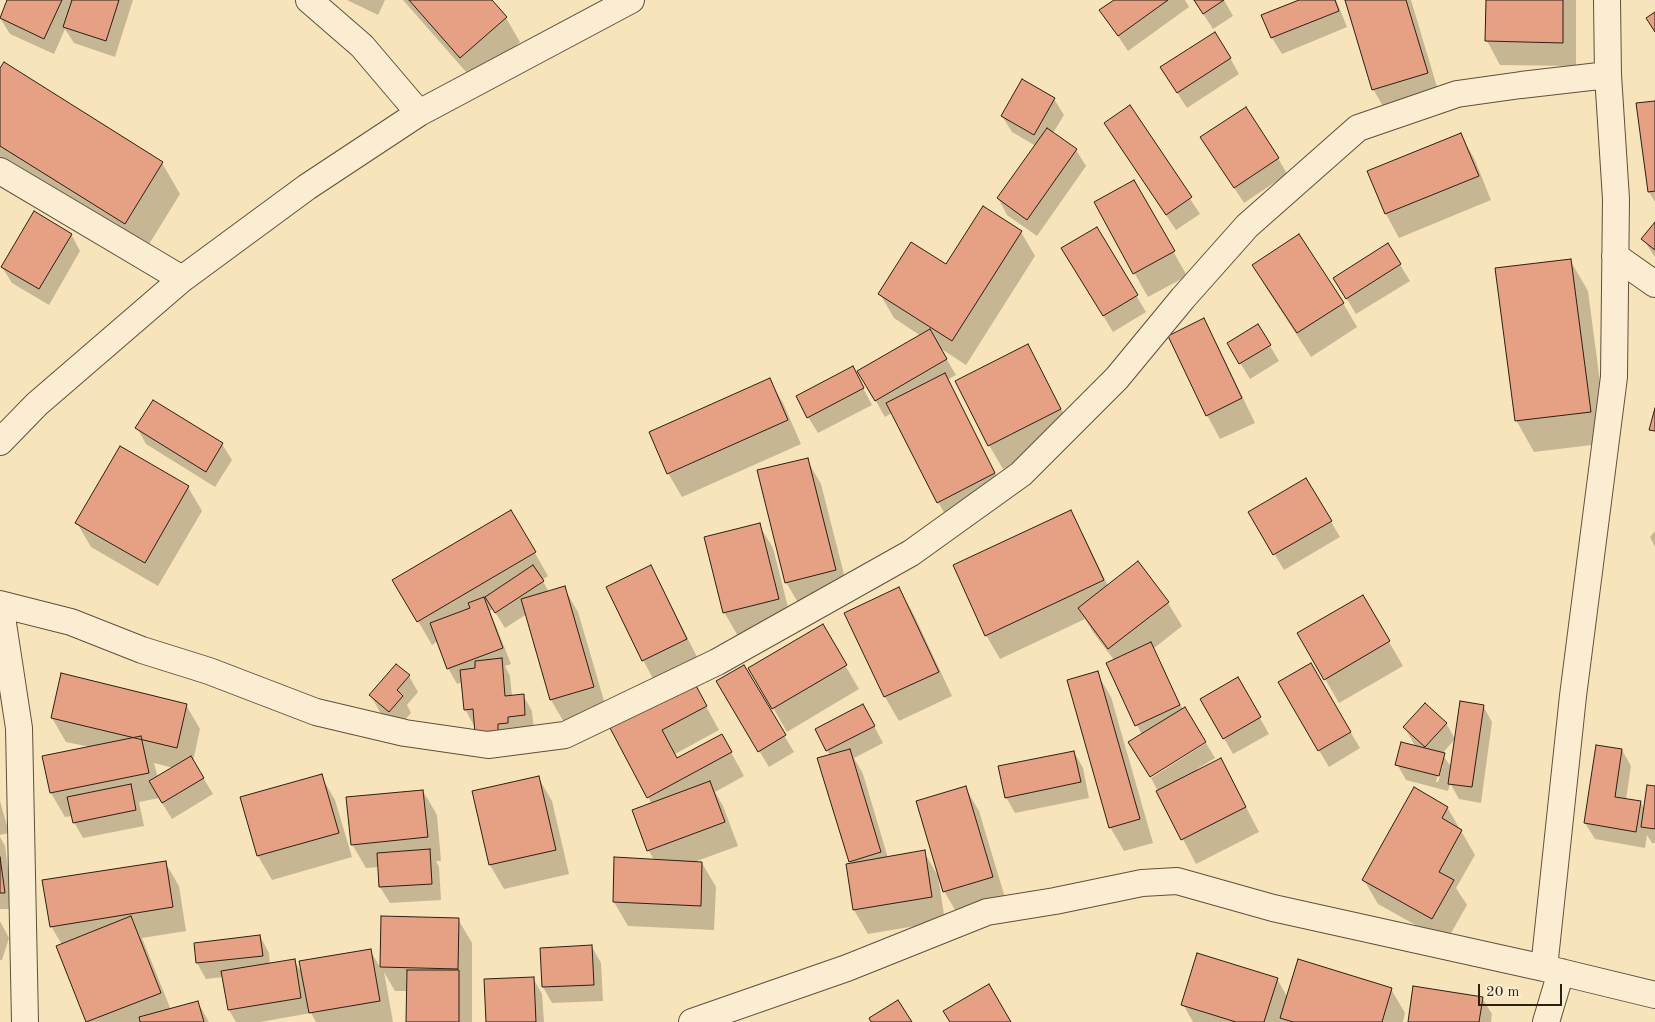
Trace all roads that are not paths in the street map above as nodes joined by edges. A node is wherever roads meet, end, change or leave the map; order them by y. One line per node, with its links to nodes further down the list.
1 (309, 0): 5 (street)
2 (631, 0): 5 (street)
3 (1607, 0): 4 (street)
4 (1608, 75): 7 (street); 11 (street)
5 (420, 113): 8 (street)
6 (0, 171): 8 (street)
7 (1615, 256): 9 (street); 12 (street)
8 (182, 279): 10 (street)
9 (1655, 284)
10 (0, 442)
11 (0, 604): 14 (street)
12 (1553, 970): 13 (street); 15 (street); 16 (street)
13 (1655, 995)
14 (25, 1022)
15 (692, 1022)
16 (1546, 1022)

